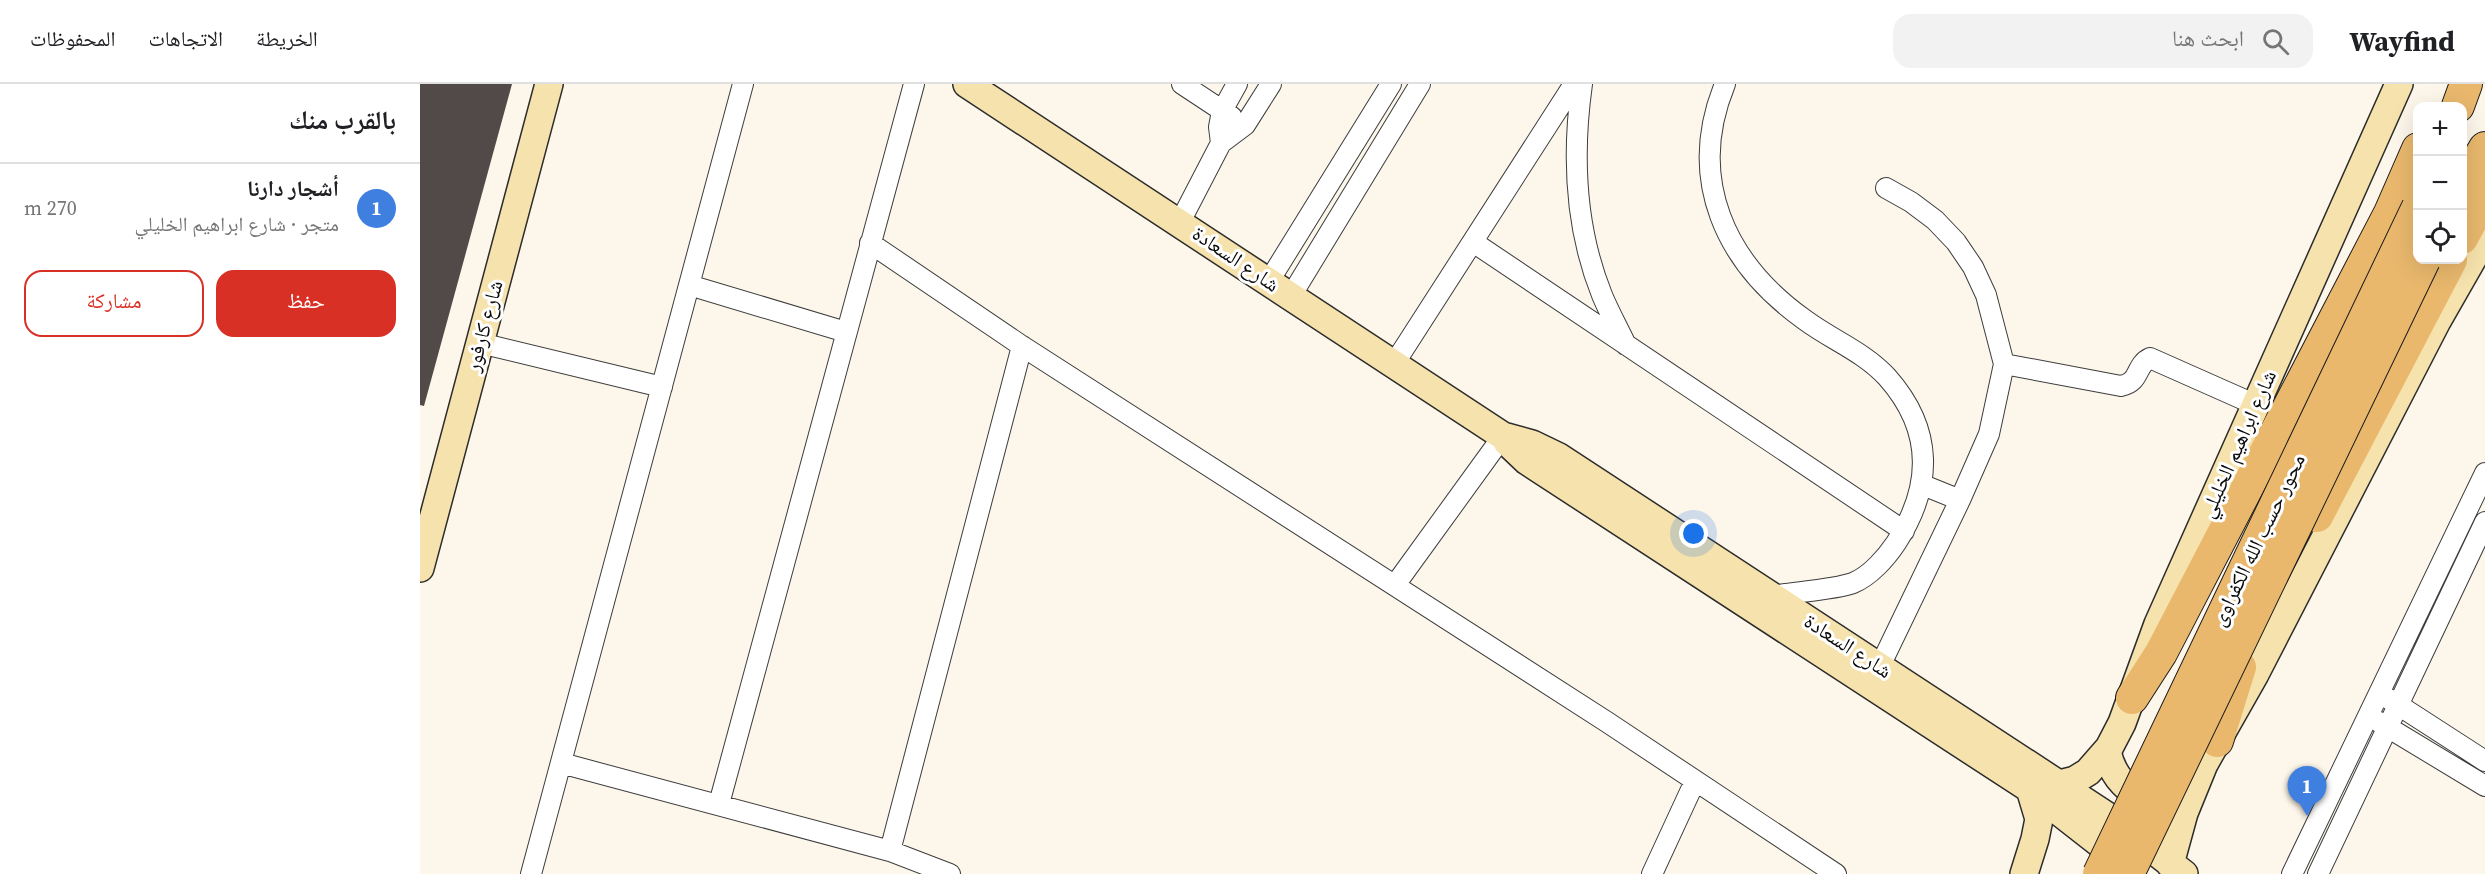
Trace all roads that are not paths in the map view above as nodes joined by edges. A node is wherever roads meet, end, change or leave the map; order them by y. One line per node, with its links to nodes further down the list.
1 (549, 84): 34 (street, شارع كارفور)
2 (743, 84): 31 (street)
3 (914, 84): 27 (street)
4 (967, 84): 23 (street, شارع السعادة)
5 (1182, 84): 14 (street)
6 (1237, 84): 13 (street); 14 (street)
7 (1391, 84): 30 (street)
8 (1420, 84): 32 (street)
9 (1574, 84): 26 (street)
10 (1582, 84): 35 (street)
11 (1725, 84): 43 (street)
12 (2399, 84): 40 (street, شارع ابراهيم الخليلي)
13 (1266, 92): 15 (street)
14 (1222, 111): 15 (street); 16 (street)
15 (1245, 125): 16 (street)
16 (1221, 143): 23 (street)
17 (2485, 148): 19 (main road)
18 (2416, 156): 22 (main road)
19 (2467, 180)
20 (1886, 188): 38 (street)
21 (2485, 196): 24 (main road)
22 (2404, 210): 52 (main road); 73 (main road, محور حسب الله الكفراوى, bridge)
23 (1180, 222): 30 (street, شارع السعادة)
24 (2467, 230)
25 (2485, 237): 56 (street)
26 (1473, 242): 35 (street); 37 (street)
27 (870, 243): 33 (street); 36 (street)
28 (2422, 264): 74 (main road, محور حسب الله الكفراوى, bridge)
29 (2449, 264): 56 (main road)
30 (1269, 281): 32 (street, شارع السعادة)
31 (689, 285): 33 (street); 39 (street)
32 (1292, 296): 37 (street, شارع السعادة)
33 (846, 332): 65 (street)
34 (480, 343): 39 (street); 47 (street, شارع كارفور)
35 (1626, 345): 46 (street)
36 (1022, 346): 48 (street); 66 (street)
37 (1394, 363): 41 (street, شارع السعادة)
38 (2004, 364): 40 (street); 44 (street)
39 (662, 387): 59 (street)
40 (2256, 405): 52 (street, شارع ابراهيم الخليلي)
41 (1503, 436): 48 (street); 49 (street, شارع السعادة); 63 (street, شارع السعادة)
42 (2485, 473): 51 (street)
43 (1923, 485): 44 (street); 46 (street)
44 (1960, 500): 50 (street)
45 (2485, 522): 53 (street)
46 (1904, 531): 49 (street)
47 (420, 568)
48 (1395, 585): 60 (street)
49 (1772, 596): 50 (street, شارع السعادة)
50 (1880, 666): 61 (street, شارع السعادة)
51 (2380, 693): 53 (street); 54 (street)
52 (2132, 698): 57 (street, شارع ابراهيم الخليلي)
53 (2400, 706): 55 (street); 58 (street)
54 (2369, 716): 55 (street); 76 (street)
55 (2389, 728): 62 (street); 77 (street)
56 (2217, 741): 64 (street)
57 (2108, 751): 61 (street, شارع ابراهيم الخليلي); 64 (street)
58 (2485, 761)
59 (561, 762): 65 (street); 69 (street)
60 (1695, 781): 70 (street); 71 (street)
61 (2059, 784): 67 (street, شارع السعادة)
62 (2485, 786)
63 (2030, 789): 72 (street); 75 (street, شارع السعادة)
64 (2194, 789): 67 (street)
65 (718, 804): 66 (street)
66 (890, 851): 68 (street)
67 (2177, 869)
68 (943, 872)
69 (531, 874)
70 (1652, 874)
71 (1836, 874)
72 (2024, 874)
73 (2099, 874)
74 (2128, 874)
75 (2138, 874)
76 (2292, 874)
77 (2318, 874)

